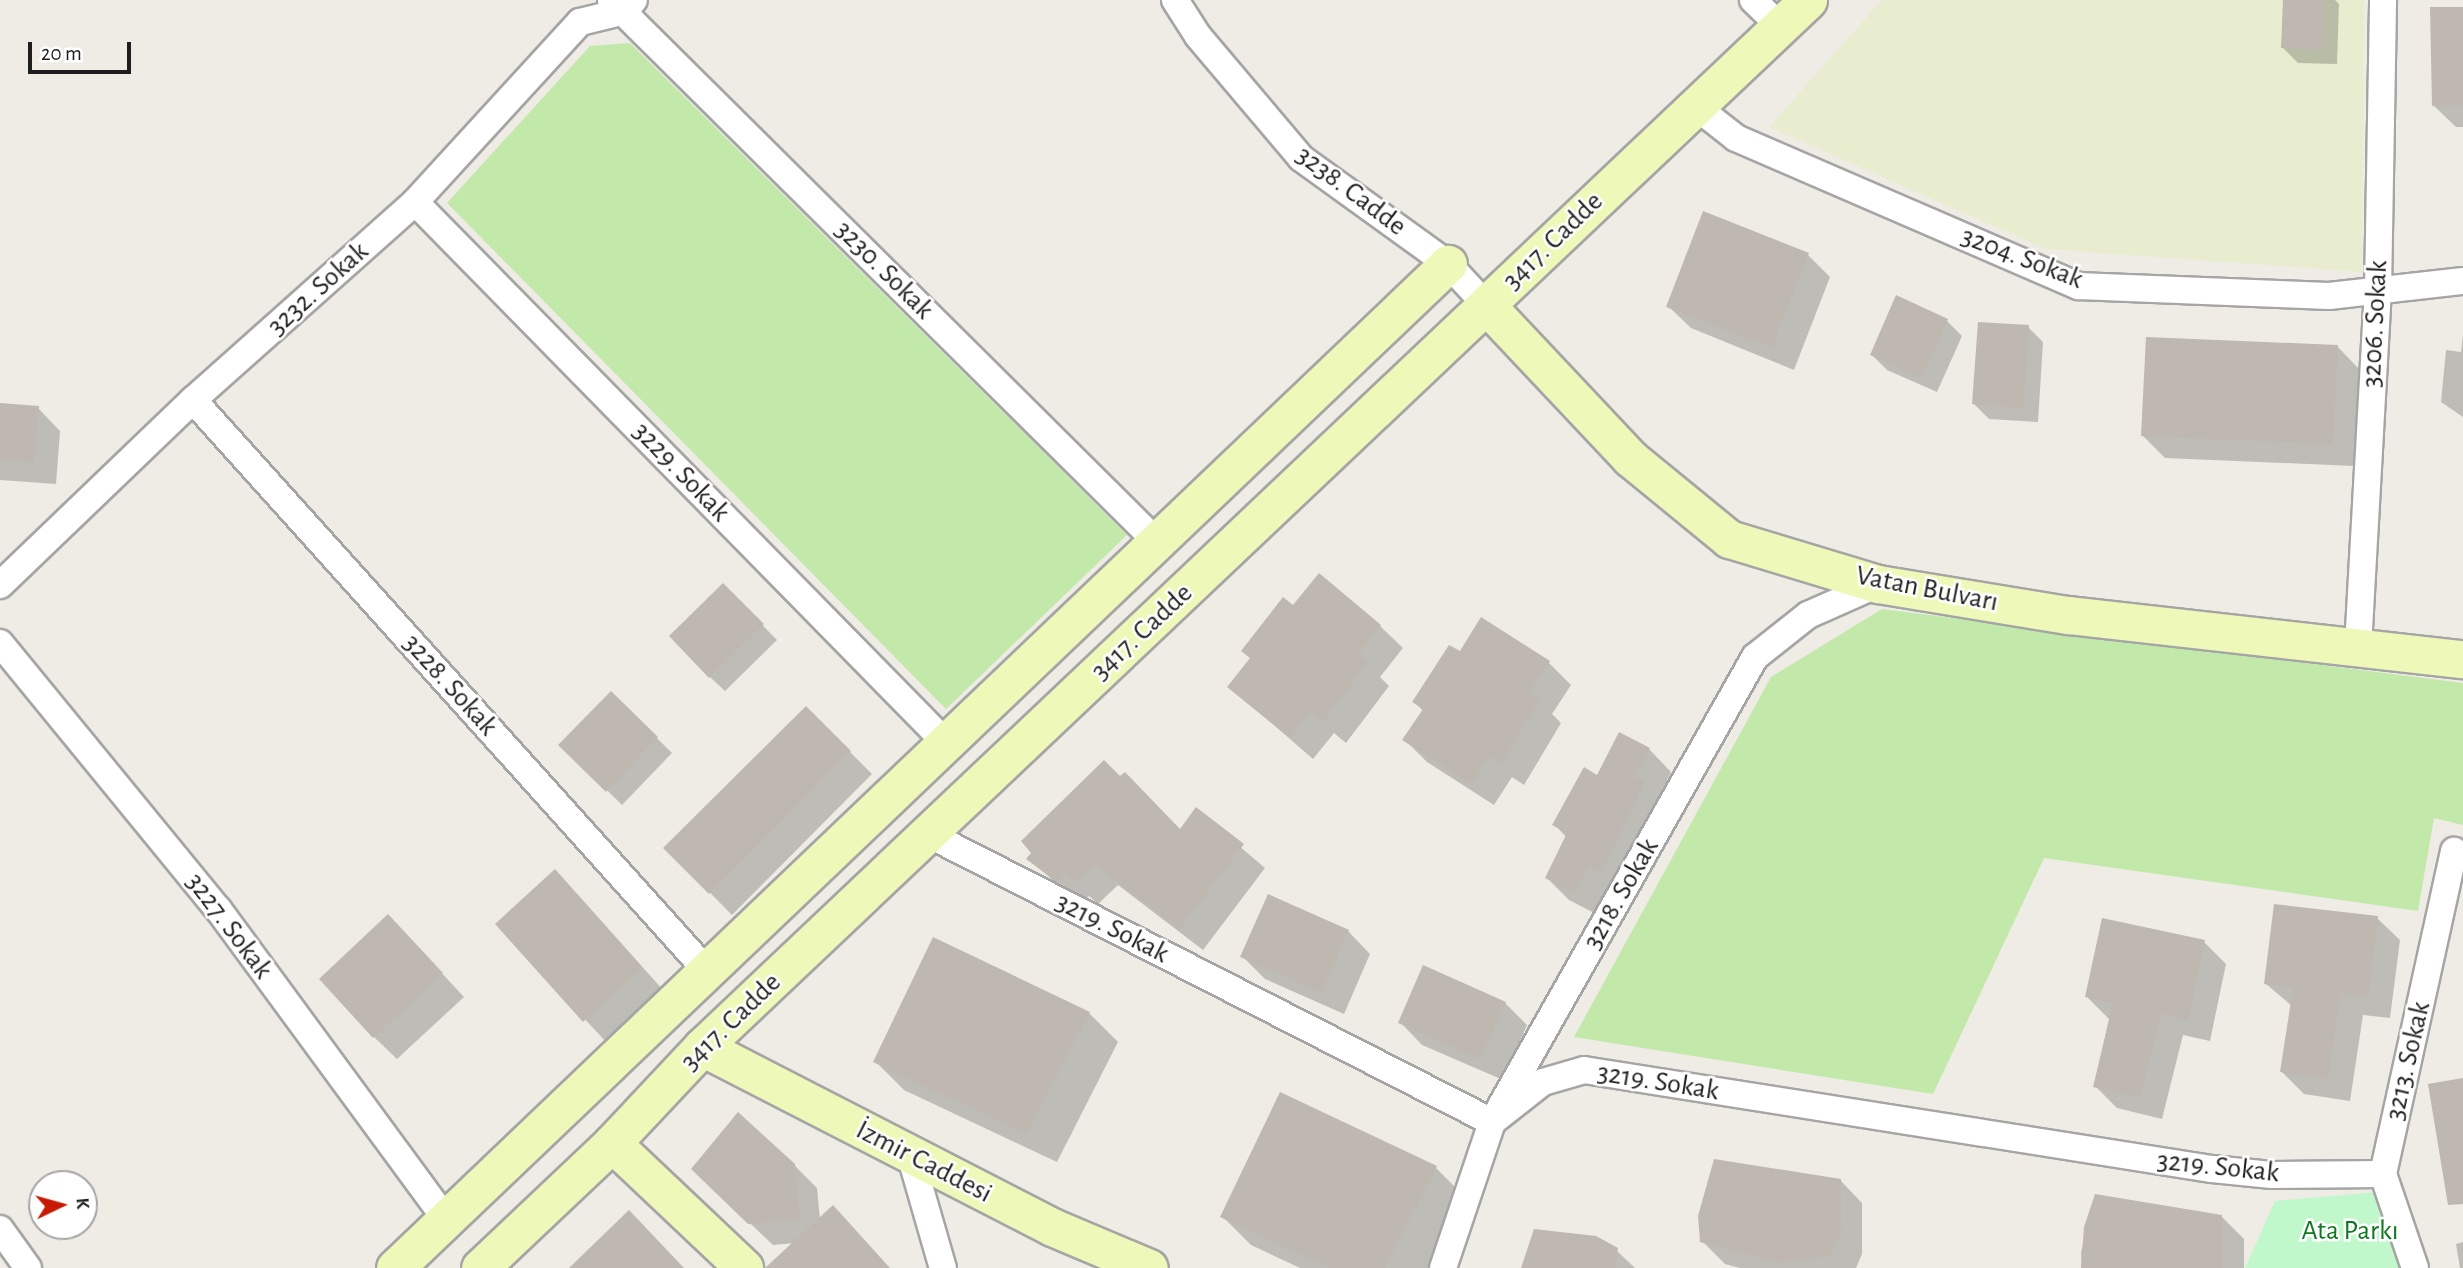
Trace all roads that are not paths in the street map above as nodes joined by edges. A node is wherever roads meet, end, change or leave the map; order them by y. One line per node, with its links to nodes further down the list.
1 (1175, 0): 9 (street, 3238. Cadde)
2 (1753, 0): 6 (street)
3 (1808, 0): 6 (street, 3417. Cadde)
4 (2383, 0): 11 (street, 3206. Sokak)
5 (623, 4): 8 (street, 3232. Sokak); 14 (street, 3230. Sokak)
6 (1780, 26): 7 (street, 3417. Cadde)
7 (1694, 105): 11 (street, 3204. Sokak); 12 (street, 3417. Cadde)
8 (415, 202): 13 (street, 3232. Sokak); 20 (street, 3229. Sokak)
9 (1448, 264): 12 (street, 3238. Cadde); 14 (street, 3417. Cadde)
10 (2463, 281): 11 (street, 3204. Sokak)
11 (2378, 290): 18 (street, 3206. Sokak)
12 (1487, 306): 15 (street, Vatan Bulvarı); 21 (street, 3417. Cadde)
13 (193, 400): 16 (street, 3232. Sokak); 23 (street, 3228. Sokak)
14 (1156, 541): 20 (street, 3417. Cadde)
15 (1878, 584): 18 (street, Vatan Bulvarı); 25 (street, 3218. Sokak)
16 (0, 585)
17 (0, 643): 29 (street, 3227. Sokak)
18 (2358, 647): 19 (street, Vatan Bulvarı)
19 (2463, 659)
20 (946, 743): 23 (street, 3417. Cadde)
21 (928, 834): 24 (street, 3417. Cadde); 25 (street, 3219. Sokak)
22 (2454, 852): 28 (street, 3213. Sokak)
23 (707, 971): 29 (street, 3417. Cadde)
24 (702, 1047): 26 (street, 3417. Cadde); 27 (street, İzmir Caddesi)
25 (1492, 1122): 28 (street, 3219. Sokak); 37 (street, 3218. Sokak)
26 (612, 1143): 33 (street, 3417. Cadde); 34 (street)
27 (909, 1154): 35 (street); 36 (street, İzmir Caddesi)
28 (2383, 1174): 38 (street)
29 (446, 1219): 32 (street, 3417. Cadde)
30 (0, 1228): 31 (street)
31 (28, 1268)
32 (395, 1268)
33 (480, 1268)
34 (744, 1268)
35 (943, 1268)
36 (1149, 1268)
37 (1443, 1268)
38 (2415, 1268)

